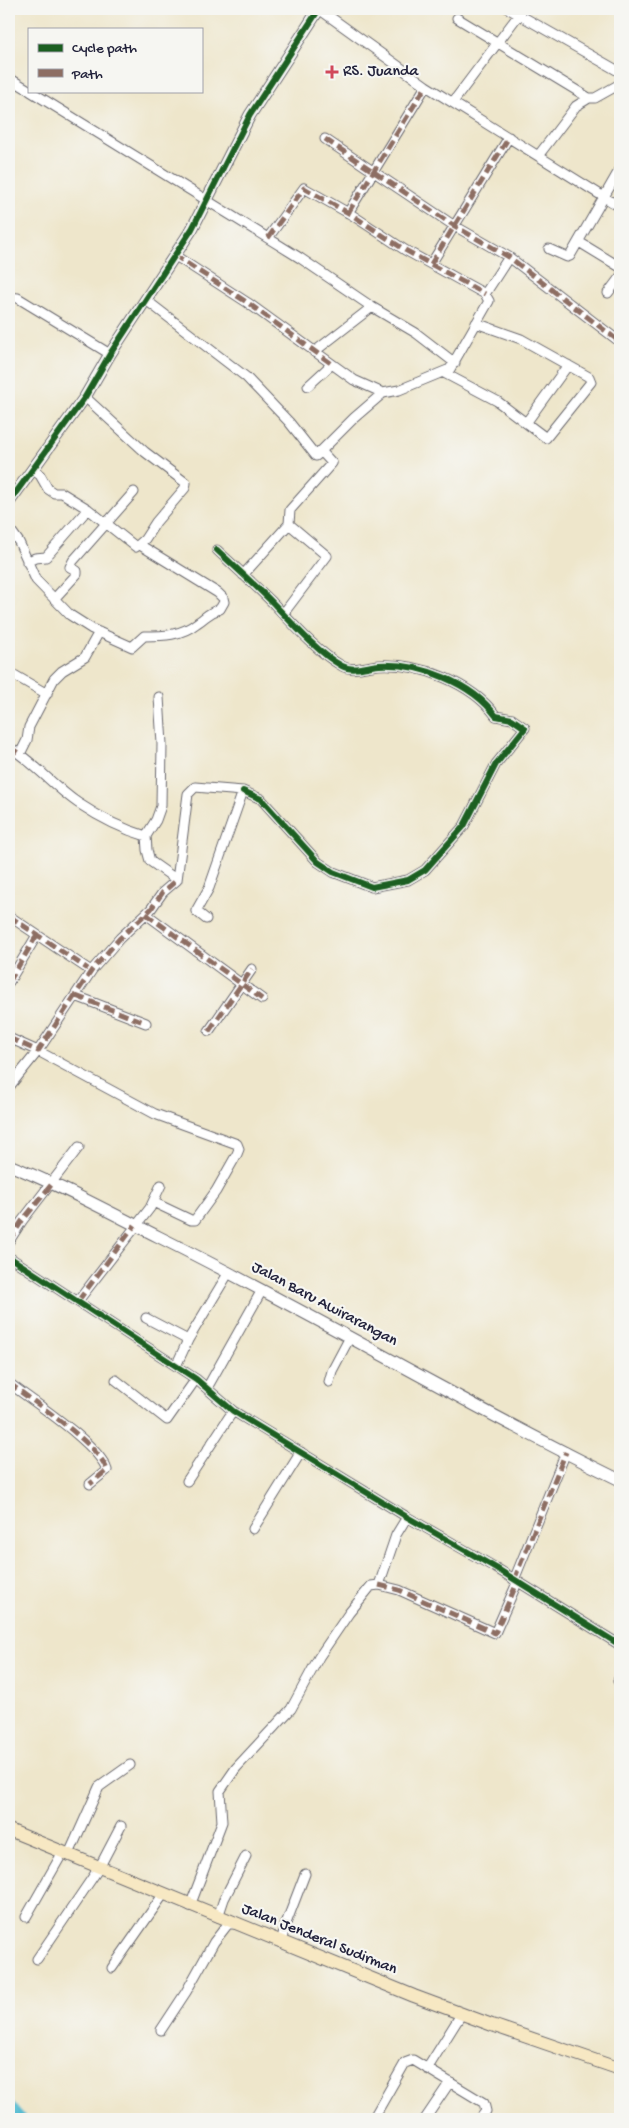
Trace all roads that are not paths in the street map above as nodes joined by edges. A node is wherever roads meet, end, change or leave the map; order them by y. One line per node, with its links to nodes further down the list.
1 (319, 9): 9 (street); 20 (street)
2 (509, 9): 3 (street)
3 (522, 12): 5 (street); 6 (street)
4 (457, 18): 5 (street)
5 (498, 42): 12 (street); 13 (street)
6 (620, 72)
7 (9, 78): 10 (street)
8 (620, 84): 12 (street)
9 (426, 86): 13 (street); 18 (street)
10 (28, 90)
11 (32, 92): 20 (street)
12 (589, 98): 16 (street)
13 (453, 102): 14 (street)
14 (509, 137): 16 (street); 23 (street)
15 (325, 139): 18 (street)
16 (538, 156): 19 (street)
17 (620, 169): 19 (street)
18 (372, 172): 22 (street); 23 (street)
19 (604, 198): 21 (street); 25 (street)
20 (207, 200): 24 (street); 27 (street)
21 (620, 207)
22 (348, 213): 24 (street); 29 (street)
23 (454, 226): 28 (street); 29 (street)
24 (268, 238): 36 (street)
25 (578, 242): 26 (street); 30 (street)
26 (549, 249)
27 (174, 255): 35 (street); 39 (street)
28 (509, 257): 33 (street); 38 (street)
29 (431, 264): 33 (street)
30 (620, 267)
31 (620, 277): 32 (street)
32 (608, 293)
33 (485, 294): 37 (street)
34 (9, 297): 40 (street)
35 (146, 300): 40 (street); 49 (street)
36 (372, 307): 39 (street); 41 (street)
37 (476, 323): 41 (street); 43 (street)
38 (620, 342)
39 (314, 352): 42 (street)
40 (110, 354): 47 (street)
41 (455, 363): 44 (street)
42 (332, 364): 45 (street); 46 (street)
43 (568, 365): 48 (street); 48 (street)
44 (444, 373): 46 (street); 48 (street)
45 (308, 386)
46 (384, 393): 49 (street)
47 (85, 397): 50 (street); 57 (street)
48 (526, 423)
49 (322, 452): 55 (street)
50 (33, 470): 52 (street); 53 (street)
51 (134, 492): 54 (street)
52 (9, 502)
53 (88, 509): 54 (street); 59 (street)
54 (107, 524): 57 (street); 61 (street)
55 (289, 524): 60 (street); 62 (street)
56 (9, 528): 59 (street)
57 (140, 544): 63 (street)
58 (217, 550): 60 (street)
59 (27, 562): 61 (street)
60 (243, 575): 62 (street)
61 (54, 599): 63 (street)
62 (283, 614): 69 (street)
63 (99, 632): 65 (street)
64 (9, 672): 65 (street)
65 (47, 694): 68 (street)
66 (158, 696): 70 (street)
67 (9, 748): 68 (street)
68 (20, 754): 70 (street)
69 (243, 791): 71 (street); 74 (street)
70 (146, 836): 71 (street)
71 (174, 878): 72 (street)
72 (146, 914): 79 (street); 80 (street)
73 (9, 916): 75 (street)
74 (206, 919)
75 (37, 935): 76 (street); 78 (street)
76 (88, 969)
77 (252, 969): 79 (street)
78 (9, 982)
79 (241, 983): 81 (street); 83 (street)
80 (76, 996): 82 (street); 85 (street)
81 (262, 999)
82 (146, 1023)
83 (209, 1031)
84 (9, 1038): 85 (street)
85 (37, 1051): 86 (street); 91 (street)
86 (9, 1087)
87 (79, 1147): 89 (street)
88 (9, 1164): 89 (street, Jalan Baru Awirarangan)
89 (52, 1184): 92 (street, Jalan Baru Awirarangan); 93 (street)
90 (161, 1185): 91 (street)
91 (153, 1202): 92 (street)
92 (135, 1225): 95 (street, Jalan Baru Awirarangan); 97 (street)
93 (9, 1242)
94 (9, 1258): 97 (street)
95 (228, 1272): 96 (street, Jalan Baru Awirarangan); 100 (street)
96 (262, 1290): 99 (street, Jalan Baru Awirarangan); 106 (street)
97 (78, 1301): 101 (street)
98 (146, 1318): 100 (street)
99 (350, 1337): 104 (street); 109 (street, Jalan Baru Awirarangan)
100 (188, 1340): 101 (street)
101 (176, 1366): 102 (street)
102 (196, 1379): 103 (street); 106 (street)
103 (116, 1380)
104 (329, 1382)
105 (9, 1383): 112 (street)
106 (207, 1388): 107 (street)
107 (233, 1411): 108 (street); 111 (street)
108 (301, 1452): 113 (street); 114 (street)
109 (566, 1452): 110 (street, Jalan Baru Awirarangan); 115 (street)
110 (620, 1480)
111 (186, 1481)
112 (90, 1484)
113 (407, 1517): 115 (street); 116 (street)
114 (253, 1529)
115 (515, 1581): 116 (street); 117 (street)
116 (379, 1585): 126 (street)
117 (620, 1645)
118 (130, 1765): 121 (street)
119 (121, 1826): 123 (street)
120 (9, 1830): 121 (main road, Jalan Jenderal Sudirman)
121 (66, 1853): 123 (main road, Jalan Jenderal Sudirman); 127 (street)
122 (246, 1856): 128 (street)
123 (99, 1868): 125 (main road, Jalan Jenderal Sudirman); 131 (street)
124 (305, 1874): 130 (street)
125 (163, 1895): 126 (main road, Jalan Jenderal Sudirman); 132 (street)
126 (190, 1906): 128 (main road, Jalan Jenderal Sudirman)
127 (26, 1917)
128 (218, 1917): 129 (main road, Jalan Jenderal Sudirman)
129 (235, 1924): 130 (main road, Jalan Jenderal Sudirman); 134 (street)
130 (281, 1942): 133 (main road, Jalan Jenderal Sudirman)
131 (37, 1960)
132 (112, 1968)
133 (462, 2013): 135 (main road, Jalan Jenderal Sudirman); 136 (street)
134 (161, 2030)
135 (620, 2068)
136 (427, 2069): 137 (street); 138 (street)
137 (450, 2082): 139 (street); 140 (street)
138 (374, 2119)
139 (425, 2119)
140 (480, 2119)

